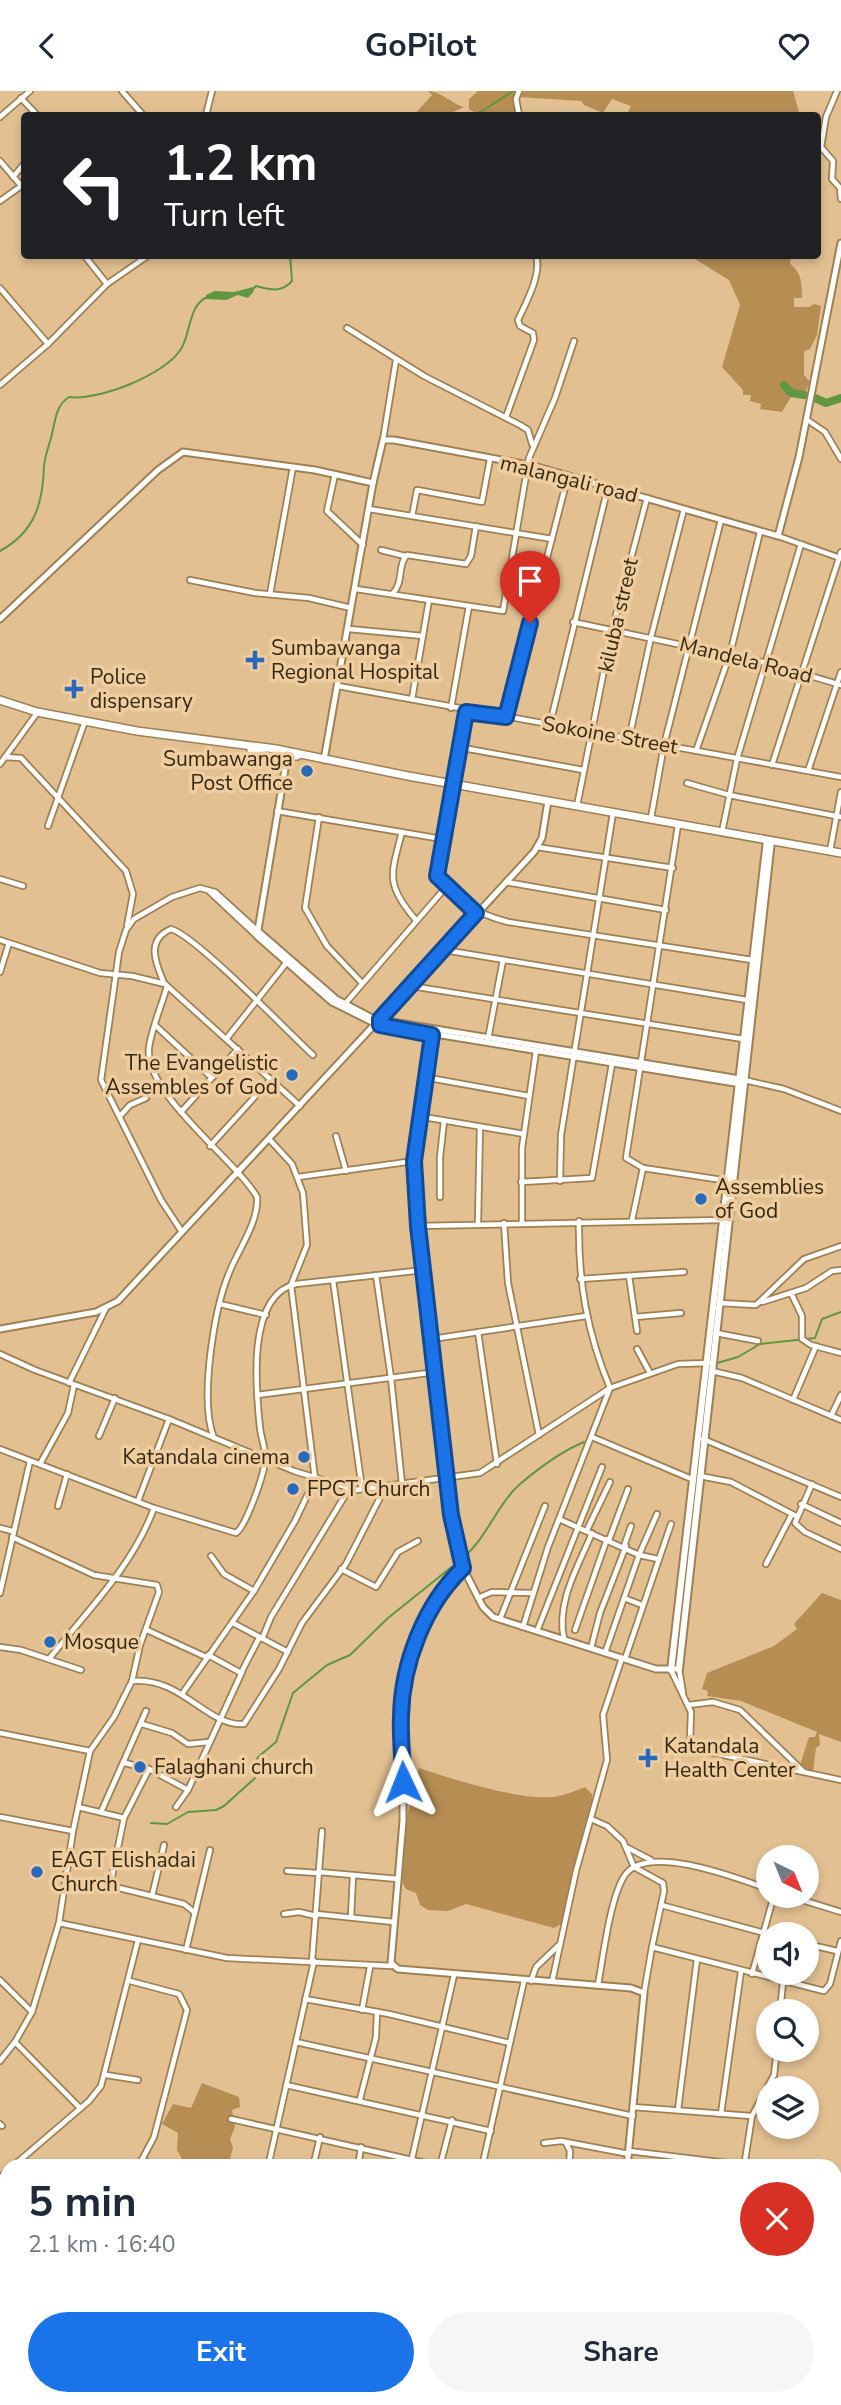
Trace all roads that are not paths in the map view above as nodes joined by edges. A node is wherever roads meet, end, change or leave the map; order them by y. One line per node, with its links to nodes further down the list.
1 (30, 91): 6 (street)
2 (122, 91): 8 (street)
3 (212, 91): 9 (street)
4 (519, 91): 10 (street)
5 (837, 91): 17 (street)
6 (22, 98): 7 (street); 11 (street)
7 (34, 112)
8 (140, 112)
9 (207, 112)
10 (518, 112)
11 (0, 117)
12 (0, 161): 14 (street)
13 (21, 168): 14 (street)
14 (13, 177): 15 (street)
15 (21, 184)
16 (21, 187): 18 (street)
17 (841, 199)
18 (0, 201)
19 (841, 243): 31 (street)
20 (86, 259): 23 (street)
21 (143, 259): 23 (street)
22 (537, 259): 30 (street)
23 (107, 284): 27 (street)
24 (0, 288): 27 (street)
25 (347, 328): 28 (street)
26 (574, 341): 33 (street)
27 (48, 344): 29 (street)
28 (396, 360): 30 (street); 32 (street)
29 (0, 385)
30 (506, 417): 33 (street)
31 (806, 419): 35 (street); 50 (street)
32 (383, 440): 34 (street, malangali road); 40 (street)
33 (533, 445): 36 (street)
34 (490, 459): 36 (street, malangali road); 45 (street)
35 (841, 459)
36 (527, 465): 39 (street, malangali road); 48 (street)
37 (293, 467): 38 (street); 59 (street); 64 (street)
38 (335, 474): 40 (street); 53 (street)
39 (568, 476): 41 (street, malangali road); 51 (street)
40 (373, 483): 43 (street)
41 (608, 487): 42 (street, malangali road); 65 (street)
42 (647, 498): 44 (street, malangali road); 67 (street, kiluba street)
43 (369, 509): 45 (street); 53 (street)
44 (684, 509): 46 (street, malangali road); 69 (street)
45 (412, 516): 47 (street)
46 (721, 520): 49 (street, malangali road); 70 (street)
47 (476, 526): 48 (street); 55 (street)
48 (515, 532): 51 (street); 62 (street)
49 (760, 532): 50 (street, malangali road); 71 (street)
50 (778, 536): 52 (street)
51 (552, 539): 82 (street)
52 (801, 544): 56 (street); 72 (street)
53 (363, 545): 58 (street)
54 (381, 550): 55 (street)
55 (405, 556): 60 (street)
56 (841, 556): 74 (street)
57 (190, 580): 59 (street)
58 (356, 589): 60 (street); 63 (street)
59 (270, 594): 63 (street)
60 (392, 594): 61 (street)
61 (429, 600): 62 (street); 68 (street)
62 (469, 606): 79 (street)
63 (352, 608): 66 (street)
64 (0, 619)
65 (573, 622): 67 (street, Mandela Road); 84 (street)
66 (349, 629): 68 (street); 76 (street)
67 (612, 630): 69 (street, Mandela Road); 85 (street, kiluba street)
68 (423, 636): 77 (street)
69 (651, 637): 70 (street, Mandela Road); 86 (street)
70 (689, 646): 71 (street, Mandela Road); 87 (street)
71 (730, 654): 72 (street, Mandela Road); 89 (street)
72 (767, 663): 74 (street, Mandela Road); 94 (street)
73 (841, 672): 75 (street)
74 (803, 673): 75 (street, Mandela Road); 97 (street)
75 (839, 684): 99 (street)
76 (338, 686): 77 (street, Sokoine Street); 95 (street)
77 (412, 699): 79 (street, Sokoine Street)
78 (0, 700): 80 (highway)
79 (451, 708): 81 (street, Sokoine Street)
80 (37, 712): 83 (highway); 92 (street)
81 (466, 712): 82 (street, Sokoine Street); 88 (street)
82 (506, 717): 84 (street, Sokoine Street)
83 (85, 721): 90 (highway); 105 (street)
84 (550, 725): 85 (street, Sokoine Street)
85 (590, 732): 86 (street, Sokoine Street); 98 (street, kiluba street)
86 (629, 739): 87 (street, Sokoine Street)
87 (664, 745): 89 (street, Sokoine Street); 112 (street)
88 (458, 747): 98 (street); 101 (street)
89 (696, 751): 94 (street, Sokoine Street)
90 (274, 753): 91 (highway); 93 (highway)
91 (302, 756): 93 (highway); 95 (highway)
92 (5, 757): 96 (street); 105 (street)
93 (287, 757): 108 (street)
94 (737, 758): 97 (street, Sokoine Street); 104 (street)
95 (324, 760): 101 (highway)
96 (0, 764)
97 (772, 765): 99 (street, Sokoine Street)
98 (583, 770): 107 (street, kiluba street)
99 (808, 771): 100 (street, Sokoine Street)
100 (841, 777)
101 (453, 783): 106 (highway); 117 (street)
102 (687, 783): 104 (street)
103 (841, 792): 111 (street)
104 (729, 795): 111 (street); 116 (street)
105 (59, 799): 114 (street); 132 (street)
106 (548, 801): 107 (highway); 119 (street)
107 (577, 806): 109 (highway)
108 (277, 811): 110 (street); 133 (street)
109 (613, 812): 112 (highway); 122 (street)
110 (319, 817): 115 (street); 145 (street)
111 (839, 817): 120 (street)
112 (651, 818): 113 (highway)
113 (678, 825): 116 (highway); 123 (street)
114 (48, 826)
115 (402, 832): 117 (street); 131 (street)
116 (722, 833): 118 (highway)
117 (442, 839): 127 (street)
118 (769, 841): 120 (highway); 141 (main road); 170 (main road)
119 (537, 847): 122 (street); 125 (street)
120 (830, 851): 121 (highway)
121 (841, 853)
122 (606, 860): 123 (street); 128 (street)
123 (673, 868): 129 (street)
124 (0, 879): 126 (street)
125 (506, 882): 128 (street); 130 (street)
126 (23, 886)
127 (446, 887): 130 (street); 131 (street)
128 (599, 899): 129 (street); 134 (street)
129 (666, 909): 137 (street)
130 (476, 913): 134 (street); 138 (street)
131 (415, 919): 145 (street)
132 (126, 930): 133 (street); 144 (street)
133 (258, 934): 139 (street)
134 (592, 936): 137 (street); 143 (street)
135 (0, 940): 136 (street)
136 (9, 943): 142 (street); 144 (street)
137 (658, 946): 141 (street); 147 (street)
138 (444, 950): 140 (street); 148 (street)
139 (288, 960): 151 (street); 152 (street)
140 (503, 960): 143 (street); 149 (street)
141 (752, 960): 150 (main road)
142 (0, 972)
143 (587, 975): 147 (street); 153 (street)
144 (116, 977): 146 (street); 176 (street)
145 (361, 982): 152 (street)
146 (166, 985): 151 (street); 156 (street); 158 (street)
147 (653, 985): 150 (street); 155 (street)
148 (411, 986): 149 (street); 154 (street)
149 (495, 999): 153 (street); 160 (street)
150 (747, 1000): 159 (main road)
151 (256, 1001): 158 (street); 163 (street)
152 (342, 1006): 154 (street)
153 (581, 1014): 155 (street); 164 (street)
154 (377, 1022): 157 (street); 173 (street)
155 (646, 1024): 159 (street); 166 (street)
156 (156, 1026): 167 (street); 175 (street)
157 (432, 1032): 160 (street); 168 (street)
158 (227, 1038): 161 (street)
159 (743, 1039): 170 (main road)
160 (487, 1041): 162 (street); 164 (street)
161 (238, 1049): 167 (street); 169 (street)
162 (536, 1051): 164 (street); 171 (street)
163 (313, 1055)
164 (574, 1055): 165 (street); 166 (street); 189 (street)
165 (612, 1064): 166 (street); 189 (street)
166 (640, 1066): 170 (street); 185 (street)
167 (211, 1077): 175 (street)
168 (424, 1077): 171 (street); 177 (street)
169 (271, 1079): 173 (street); 183 (street)
170 (743, 1082): 174 (street); 190 (main road)
171 (529, 1096): 180 (street)
172 (146, 1098): 176 (street)
173 (301, 1106): 182 (street)
174 (841, 1111)
175 (181, 1112): 183 (street)
176 (120, 1115): 200 (street)
177 (418, 1115): 178 (street); 184 (street)
178 (444, 1121): 179 (street); 192 (street)
179 (480, 1127): 180 (street); 197 (street)
180 (524, 1134): 191 (street)
181 (336, 1136): 186 (street)
182 (269, 1139): 187 (street); 188 (street)
183 (210, 1146): 187 (street)
184 (414, 1161): 186 (street); 199 (street)
185 (643, 1168): 190 (street); 193 (street)
186 (346, 1171): 188 (street)
187 (237, 1173): 200 (street); 213 (street)
188 (298, 1177): 209 (street)
189 (560, 1181): 191 (street)
190 (730, 1181): 194 (main road); 211 (main road)
191 (521, 1182): 196 (street)
192 (440, 1197)
193 (632, 1220): 194 (street); 195 (street)
194 (723, 1220): 230 (main road)
195 (579, 1221): 196 (street); 207 (street)
196 (522, 1222): 198 (street)
197 (478, 1223): 198 (street); 199 (street)
198 (504, 1223): 219 (street)
199 (418, 1226): 202 (street)
200 (183, 1233): 214 (street)
201 (841, 1246): 212 (street)
202 (424, 1270): 205 (street); 224 (street)
203 (841, 1270): 210 (street)
204 (684, 1272): 206 (street)
205 (376, 1275): 208 (street); 234 (street)
206 (629, 1276): 207 (street); 218 (street)
207 (580, 1279): 217 (street)
208 (334, 1280): 209 (street); 236 (street)
209 (291, 1285): 216 (street); 238 (street)
210 (791, 1293): 212 (street); 226 (street)
211 (720, 1303): 212 (street); 223 (main road)
212 (760, 1303)
213 (220, 1304): 216 (street); 250 (street)
214 (106, 1308): 220 (street); 235 (street)
215 (681, 1314): 218 (street)
216 (266, 1315): 239 (street)
217 (586, 1316): 219 (street); 237 (street)
218 (635, 1317): 221 (street)
219 (519, 1327): 222 (street); 246 (street)
220 (0, 1329)
221 (637, 1331)
222 (478, 1332): 224 (street); 255 (street)
223 (716, 1333): 225 (street); 231 (main road)
224 (432, 1339): 232 (street)
225 (758, 1341)
226 (816, 1346): 228 (street); 242 (street)
227 (637, 1349): 233 (street)
228 (841, 1353)
229 (0, 1354): 235 (street)
230 (708, 1363): 233 (street); 249 (main road)
231 (712, 1371): 242 (street); 249 (main road)
232 (436, 1372): 234 (street); 260 (street)
233 (650, 1373): 237 (street)
234 (391, 1378): 236 (street); 262 (street)
235 (71, 1384): 241 (street); 254 (street)
236 (348, 1385): 238 (street); 266 (street)
237 (610, 1388): 246 (street); 248 (street)
238 (306, 1389): 239 (street); 259 (street)
239 (257, 1395): 253 (street)
240 (841, 1395): 243 (street)
241 (115, 1398): 244 (street); 247 (street)
242 (793, 1400): 243 (street)
243 (831, 1416): 245 (street)
244 (169, 1419): 250 (street); 269 (street)
245 (841, 1420)
246 (539, 1435): 255 (street)
247 (99, 1436)
248 (592, 1437): 258 (street); 276 (street)
249 (701, 1438): 258 (main road); 263 (street)
250 (215, 1439): 253 (street)
251 (0, 1449): 252 (street)
252 (30, 1460): 254 (street); 283 (street)
253 (265, 1460): 259 (street); 273 (street)
254 (40, 1464): 257 (street)
255 (497, 1464): 260 (street)
256 (602, 1467): 279 (street)
257 (67, 1474): 269 (street); 271 (street)
258 (697, 1478): 275 (street); 318 (main road)
259 (316, 1479): 265 (street); 295 (street)
260 (447, 1480): 262 (street); 291 (street)
261 (610, 1482): 282 (street)
262 (402, 1484): 264 (street)
263 (811, 1484): 268 (street); 270 (street)
264 (385, 1487): 266 (street); 293 (street)
265 (349, 1489): 266 (street); 308 (street)
266 (362, 1489)
267 (628, 1489): 284 (street)
268 (841, 1497)
269 (138, 1501): 273 (street)
270 (801, 1504): 275 (street); 278 (street)
271 (58, 1506)
272 (545, 1506): 296 (street)
273 (155, 1508): 294 (street)
274 (657, 1514): 288 (street)
275 (794, 1515): 287 (street); 292 (street)
276 (559, 1519): 279 (street); 298 (street)
277 (671, 1524): 290 (street)
278 (841, 1524)
279 (578, 1526): 282 (street); 307 (street)
280 (631, 1526): 286 (street)
281 (0, 1528): 283 (street)
282 (590, 1532): 284 (street); 309 (street)
283 (12, 1534): 294 (street); 297 (street)
284 (608, 1539): 286 (street); 306 (street)
285 (418, 1541): 293 (street)
286 (625, 1546): 288 (street); 311 (street)
287 (841, 1549)
288 (639, 1555): 290 (street); 300 (street)
289 (211, 1556): 295 (street)
290 (658, 1559): 301 (street)
291 (461, 1562): 299 (street); 350 (street)
292 (766, 1563)
293 (341, 1569): 312 (street)
294 (113, 1579): 305 (street); 315 (street)
295 (254, 1591): 303 (street)
296 (510, 1592): 298 (street); 299 (street); 302 (street)
297 (0, 1593)
298 (533, 1593): 304 (street)
299 (478, 1598): 302 (street)
300 (624, 1598): 301 (street); 313 (street)
301 (642, 1605): 316 (street)
302 (500, 1619): 304 (street)
303 (233, 1623): 308 (street); 314 (street)
304 (523, 1627): 307 (street)
305 (147, 1630): 314 (street); 320 (street)
306 (575, 1630)
307 (537, 1631): 309 (street)
308 (260, 1639): 312 (street); 319 (street)
309 (564, 1639): 311 (street)
310 (0, 1647): 315 (street)
311 (591, 1648): 313 (street)
312 (288, 1652): 324 (street)
313 (606, 1653): 316 (street)
314 (207, 1656): 319 (street); 321 (street)
315 (49, 1658): 317 (street)
316 (624, 1659): 318 (street); 339 (street)
317 (81, 1670)
318 (675, 1670): 322 (street)
319 (242, 1672): 324 (street)
320 (132, 1681): 321 (street); 328 (street)
321 (183, 1694): 324 (street)
322 (688, 1705): 331 (street); 331 (street)
323 (146, 1711): 325 (street)
324 (221, 1719): 327 (street)
325 (142, 1724): 327 (street); 329 (street)
326 (0, 1733): 328 (street)
327 (210, 1742): 333 (street)
328 (90, 1751): 334 (street)
329 (125, 1763): 330 (street); 336 (street)
330 (149, 1769): 333 (street); 338 (street)
331 (803, 1771): 332 (street)
332 (841, 1780)
333 (188, 1790): 335 (street)
334 (78, 1807): 336 (street); 340 (street)
335 (176, 1807)
336 (101, 1812): 338 (street)
337 (0, 1817): 340 (street)
338 (124, 1818): 353 (street)
339 (591, 1819): 343 (street); 367 (street)
340 (73, 1831): 351 (street)
341 (323, 1831): 348 (street)
342 (164, 1845): 354 (street)
343 (627, 1847): 345 (street); 346 (street)
344 (210, 1850): 357 (street)
345 (651, 1860): 346 (street); 352 (street)
346 (634, 1867): 355 (street); 385 (street)
347 (287, 1871): 348 (street)
348 (318, 1873): 349 (street); 360 (street)
349 (353, 1875): 350 (street); 361 (street)
350 (398, 1879): 363 (street)
351 (66, 1881): 353 (street); 362 (street)
352 (756, 1885)
353 (110, 1886): 354 (street)
354 (152, 1896): 357 (street)
355 (661, 1905): 364 (street); 368 (street)
356 (819, 1905): 358 (street)
357 (194, 1912): 370 (street)
358 (841, 1912)
359 (284, 1914): 360 (street)
360 (316, 1915): 361 (street); 373 (street)
361 (351, 1917): 363 (street)
362 (59, 1923): 365 (street); 390 (street)
363 (394, 1923): 376 (street)
364 (756, 1930)
365 (138, 1940): 370 (street); 382 (street)
366 (841, 1941): 371 (street)
367 (560, 1944): 383 (street); 384 (street)
368 (652, 1947): 372 (street); 387 (street)
369 (819, 1947): 371 (street)
370 (186, 1950): 373 (street)
371 (838, 1951): 386 (street)
372 (697, 1959): 377 (street); 407 (street)
373 (313, 1961): 375 (street); 388 (street)
374 (756, 1962): 378 (street)
375 (370, 1966): 376 (street); 389 (street)
376 (392, 1966): 379 (street)
377 (741, 1972): 378 (street); 409 (street)
378 (752, 1974): 380 (street)
379 (454, 1975): 383 (street); 392 (street)
380 (756, 1975)
381 (0, 1980): 390 (street)
382 (130, 1981): 400 (street); 422 (street)
383 (527, 1981): 384 (street); 395 (street)
384 (552, 1982): 385 (street)
385 (598, 1985): 387 (street)
386 (797, 1985)
387 (644, 1993): 405 (street)
388 (305, 1999): 389 (street); 394 (street)
389 (362, 2010): 391 (street)
390 (32, 2012): 393 (street)
391 (377, 2012): 392 (street); 396 (street)
392 (441, 2027): 395 (street); 399 (street)
393 (15, 2042): 397 (street); 406 (street)
394 (296, 2042): 396 (street); 402 (street)
395 (510, 2043): 403 (street)
396 (371, 2058): 399 (street); 404 (street)
397 (0, 2061)
398 (776, 2062): 411 (street)
399 (431, 2070): 403 (street); 408 (street)
400 (106, 2075): 401 (street); 406 (street)
401 (138, 2080)
402 (286, 2085): 404 (street); 414 (street)
403 (500, 2088): 410 (street); 415 (street)
404 (360, 2099): 408 (street)
405 (634, 2107): 407 (street); 410 (street)
406 (80, 2108): 421 (street)
407 (678, 2110): 409 (street)
408 (422, 2113): 413 (street); 426 (street)
409 (721, 2114): 411 (street)
410 (633, 2116): 420 (street)
411 (752, 2116): 432 (street)
412 (231, 2119): 414 (street)
413 (452, 2120): 415 (street); 427 (street)
414 (277, 2127): 416 (street); 423 (street)
415 (491, 2131): 428 (street)
416 (320, 2137): 419 (street); 424 (street)
417 (566, 2142): 418 (street); 420 (street); 429 (street)
418 (544, 2143)
419 (361, 2147): 425 (street); 426 (street)
420 (629, 2153): 430 (street); 431 (street)
421 (21, 2159)
422 (144, 2159)
423 (270, 2159)
424 (315, 2159)
425 (359, 2159)
426 (412, 2159)
427 (443, 2159)
428 (484, 2159)
429 (570, 2159)
430 (628, 2159)
431 (682, 2159)
432 (745, 2159)

